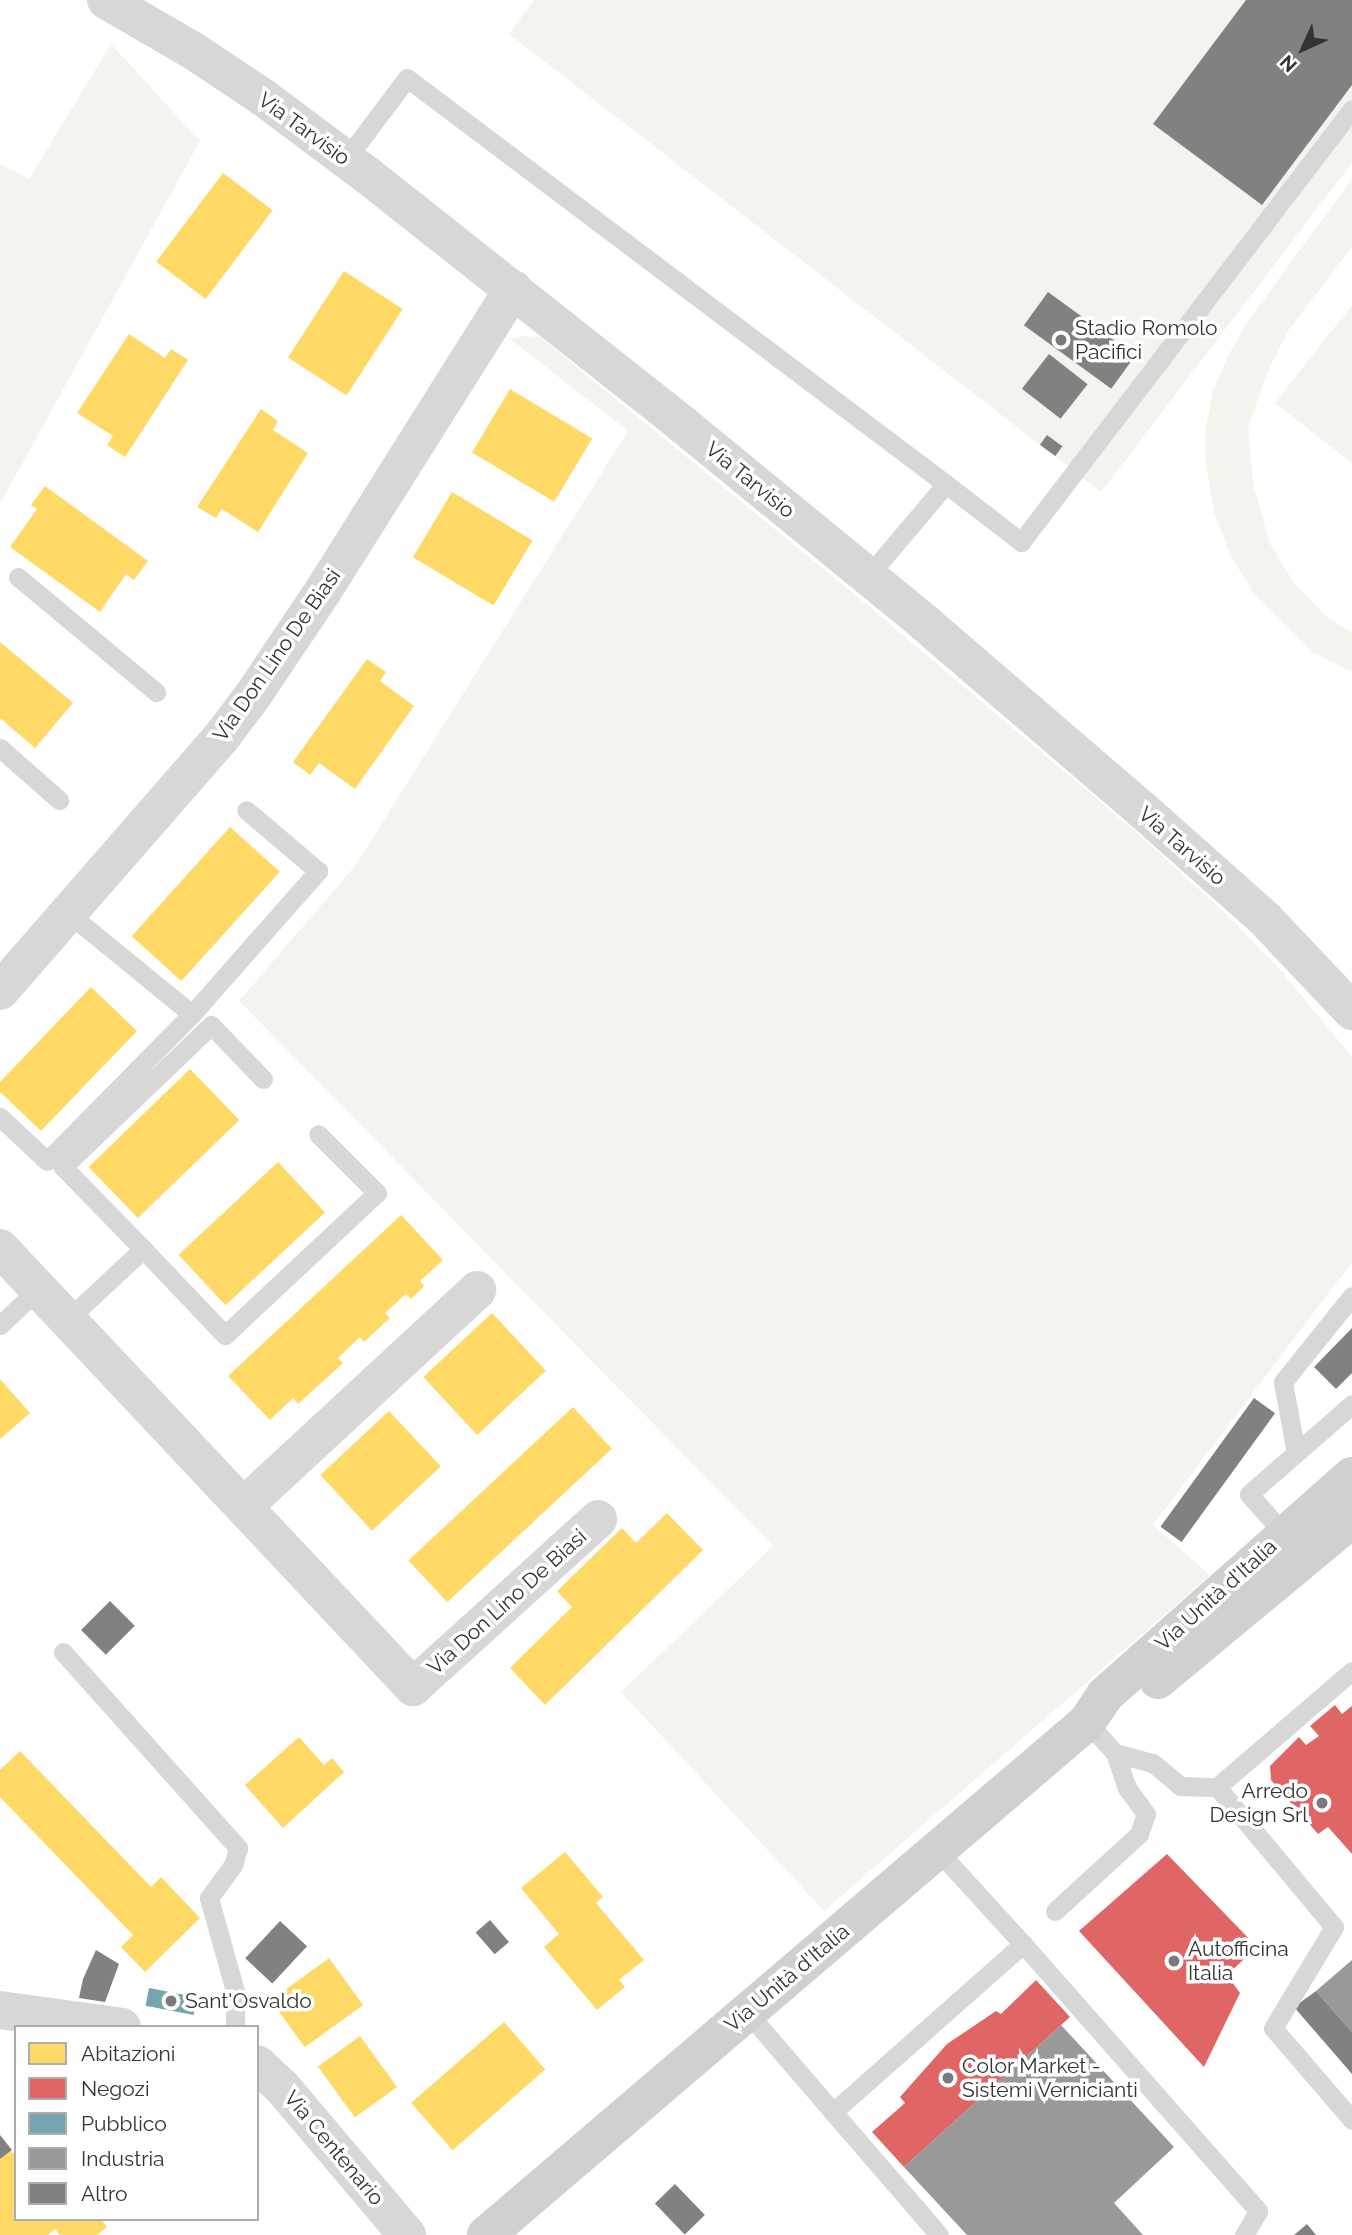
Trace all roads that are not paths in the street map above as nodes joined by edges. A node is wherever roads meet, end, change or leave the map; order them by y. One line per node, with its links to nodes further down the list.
1 (106, 0): 3 (street, Via Tarvisio)
2 (1352, 109): 5 (lane)
3 (346, 159): 4 (street, Via Tarvisio); 5 (lane)
4 (513, 289): 6 (street, Via Tarvisio); 12 (street, Via Don Lino De Biasi)
5 (946, 484): 6 (lane)
6 (868, 576): 14 (street, Via Tarvisio)
7 (18, 577): 8 (lane)
8 (156, 692)
9 (0, 748): 10 (lane)
10 (60, 800)
11 (246, 810): 15 (lane)
12 (68, 912): 13 (street, Via Don Lino De Biasi); 15 (lane)
13 (0, 991)
14 (1352, 1011)
15 (192, 1014): 17 (lane)
16 (263, 1079): 20 (lane)
17 (0, 1117)
18 (318, 1134): 20 (lane)
19 (0, 1248): 21 (street, Via Don Lino De Biasi)
20 (143, 1249): 24 (lane)
21 (39, 1287): 24 (street, Via Don Lino De Biasi); 25 (lane)
22 (477, 1290): 29 (street)
23 (1352, 1296): 27 (lane)
24 (68, 1319): 29 (street, Via Don Lino De Biasi)
25 (0, 1325)
26 (1352, 1404): 27 (lane)
27 (1296, 1452): 32 (lane)
28 (1352, 1476): 32 (main road, Via Unità d'Italia)
29 (244, 1506): 30 (street, Via Don Lino De Biasi)
30 (598, 1519)
31 (1352, 1519): 35 (main road, Via Unità d'Italia)
32 (1284, 1534): 35 (main road, Via Unità d'Italia)
33 (63, 1652): 44 (lane)
34 (1352, 1671): 37 (lane)
35 (1087, 1721): 36 (lane); 38 (main road, Via Unità d'Italia)
36 (1115, 1753): 37 (lane); 39 (lane)
37 (1217, 1787): 47 (lane)
38 (938, 1851): 40 (lane); 42 (main road, Via Unità d'Italia)
39 (1055, 1911)
40 (1023, 1944): 46 (lane); 51 (lane)
41 (0, 2011): 43 (street)
42 (747, 2012): 46 (lane); 49 (main road, Via Unità d'Italia)
43 (107, 2025)
44 (236, 2025)
45 (259, 2066): 48 (street, Via Centenario)
46 (833, 2112): 50 (lane)
47 (1352, 2120)
48 (407, 2235)
49 (486, 2235)
50 (939, 2235)
51 (1244, 2235)

